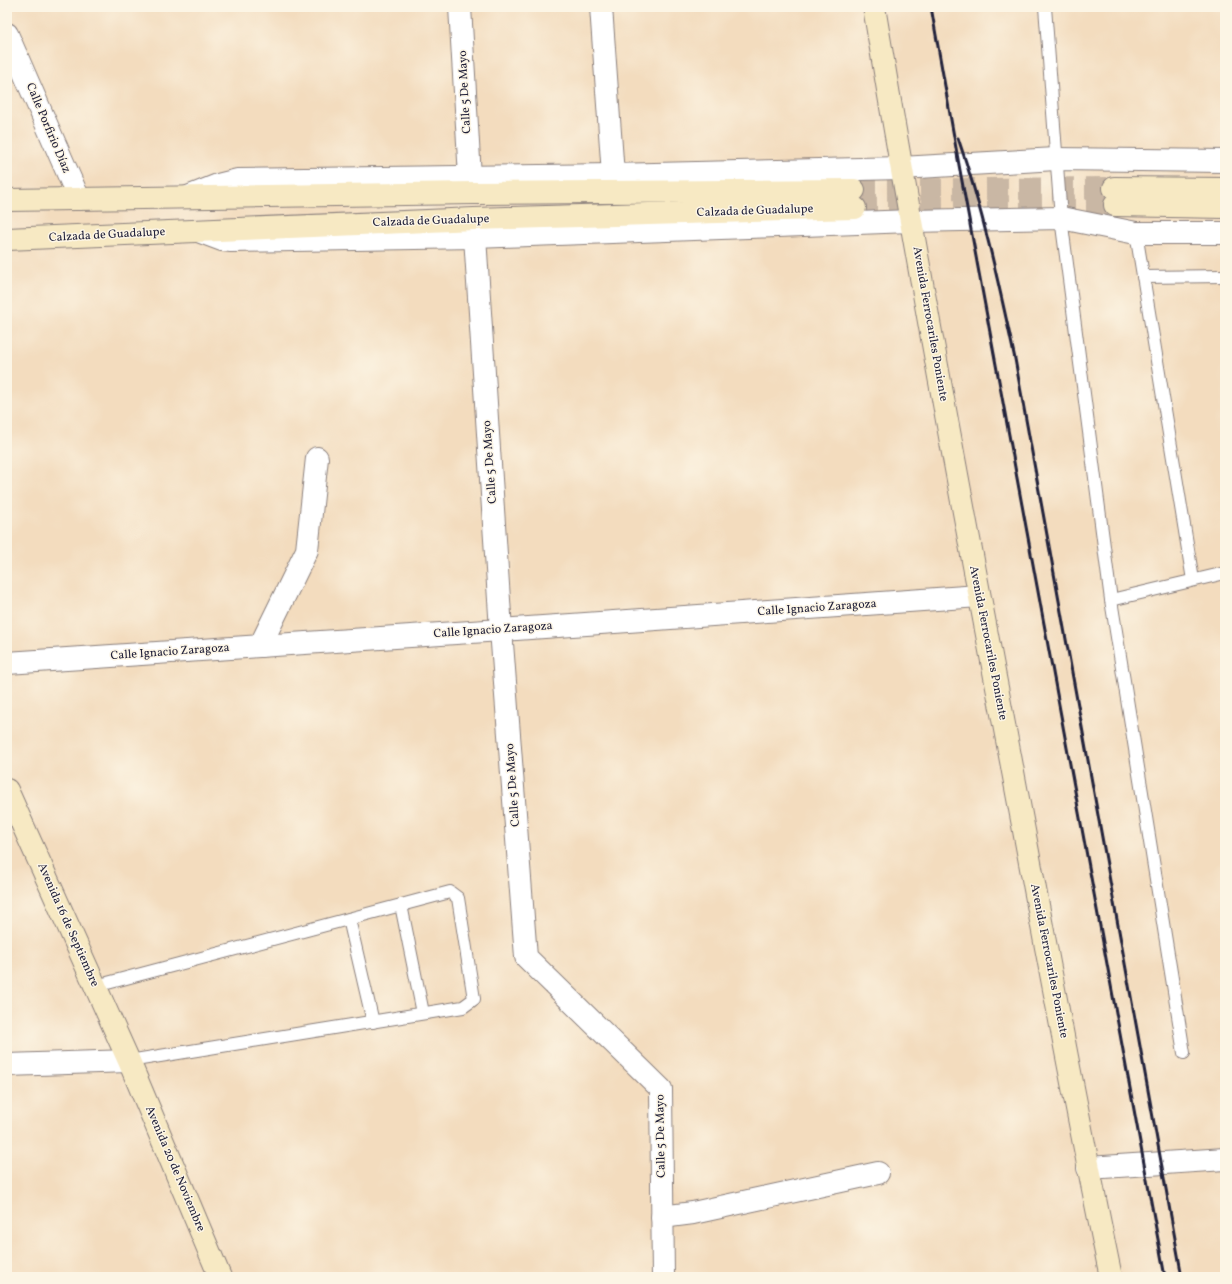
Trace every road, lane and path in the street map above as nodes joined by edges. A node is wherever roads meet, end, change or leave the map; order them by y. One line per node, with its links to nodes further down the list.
1 (460, 7): 10 (street, Calle 5 De Mayo)
2 (601, 7): 9 (street)
3 (874, 7): 8 (main road, Avenida Ferrocariles Poniente)
4 (1046, 7): 6 (lane)
5 (7, 34): 13 (street, Calle Porfirio Díaz)
6 (1056, 159): 7 (street); 8 (street); 16 (lane)
7 (1225, 162)
8 (901, 168): 9 (street); 17 (main road, Avenida Ferrocariles Poniente)
9 (613, 175): 10 (street)
10 (470, 177): 12 (street)
11 (1225, 189): 15 (main road)
12 (187, 198): 13 (main road, Calzada de Guadalupe); 18 (main road, Calzada de Guadalupe)
13 (79, 199): 14 (main road, Calzada de Guadalupe)
14 (7, 200)
15 (1225, 207)
16 (1061, 218): 17 (street); 19 (street); 29 (lane)
17 (911, 220): 21 (street); 28 (main road, Avenida Ferrocariles Poniente)
18 (198, 231): 21 (street); 22 (main road, Calzada de Guadalupe)
19 (1136, 233): 20 (street); 24 (lane)
20 (1225, 233)
21 (475, 237): 30 (street, Calle 5 De Mayo)
22 (7, 240)
23 (1225, 276): 24 (lane)
24 (1143, 277): 27 (lane)
25 (317, 458): 31 (street)
26 (1225, 573): 27 (lane)
27 (1193, 580): 29 (lane)
28 (980, 596): 30 (street, Calle Ignacio Zaragoza); 43 (main road, Avenida Ferrocariles Poniente)
29 (1111, 600): 39 (lane)
30 (501, 630): 31 (street, Calle Ignacio Zaragoza); 45 (street, Calle 5 De Mayo)
31 (260, 646): 32 (street, Calle Ignacio Zaragoza)
32 (7, 663)
33 (7, 790): 36 (main road, Avenida 16 de Septiembre)
34 (401, 904): 35 (lane); 37 (lane); 37 (lane)
35 (349, 918): 36 (lane); 38 (lane)
36 (96, 986): 40 (main road, Avenida 16 de Septiembre)
37 (423, 1013): 38 (lane)
38 (373, 1022): 40 (lane)
39 (1184, 1053)
40 (129, 1061): 41 (street); 46 (main road, Avenida 20 de Noviembre)
41 (7, 1065)
42 (1225, 1159): 43 (street)
43 (1088, 1168): 48 (main road, Avenida Ferrocariles Poniente)
44 (878, 1173): 45 (street)
45 (662, 1217): 47 (street, Calle 5 De Mayo)
46 (220, 1277)
47 (663, 1277)
48 (1111, 1277)

